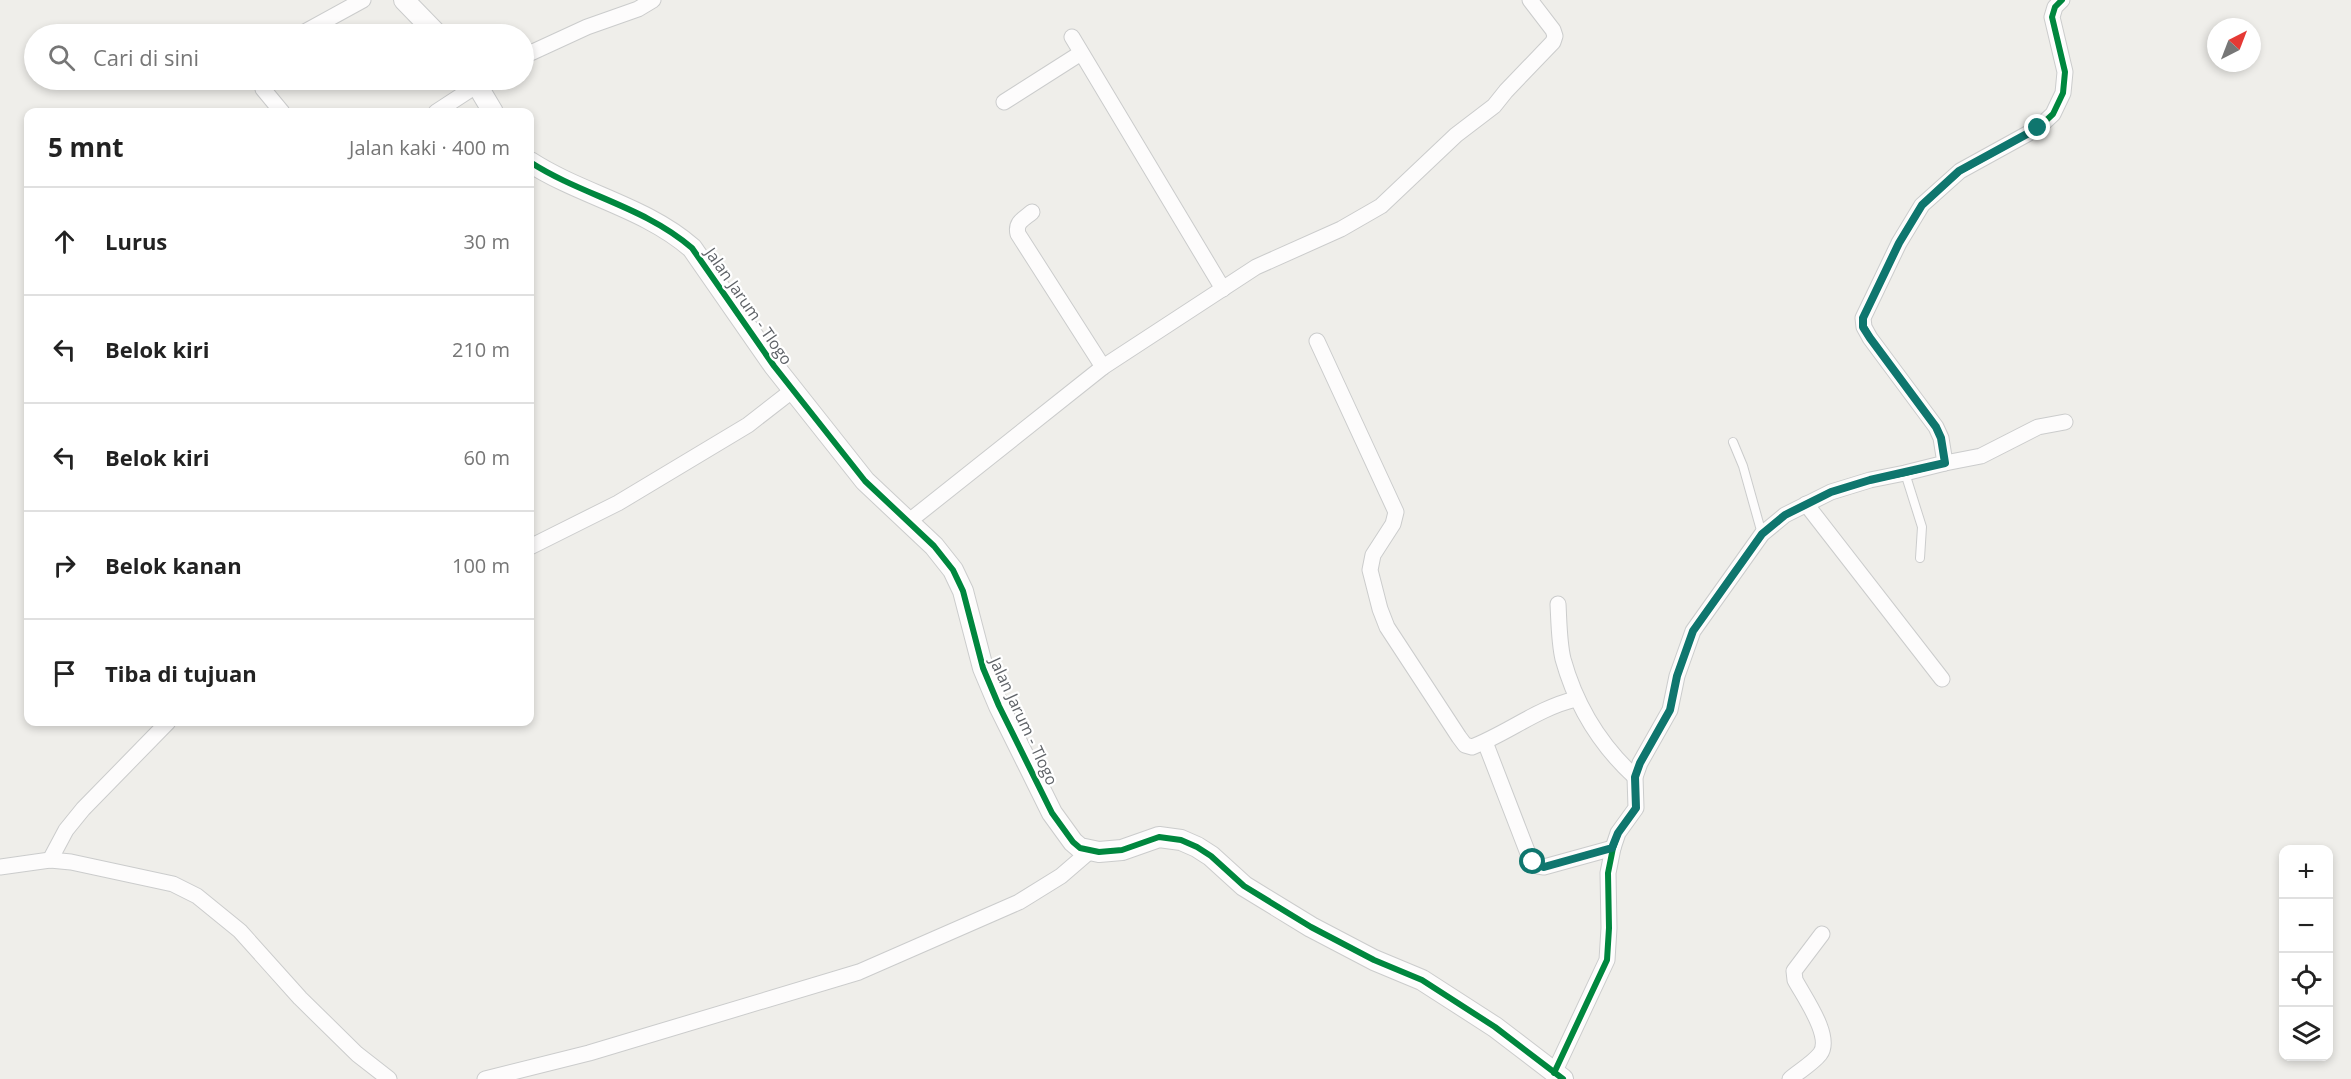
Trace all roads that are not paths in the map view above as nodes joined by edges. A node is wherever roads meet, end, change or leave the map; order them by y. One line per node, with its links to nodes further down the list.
1 (363, 0): 6 (street)
2 (404, 0): 7 (street)
3 (653, 0): 9 (street)
4 (1530, 0): 20 (street)
5 (2062, 0): 26 (street)
6 (319, 24)
7 (427, 24)
8 (1072, 38): 10 (street)
9 (534, 51)
10 (1081, 53): 14 (street); 20 (street)
11 (264, 90): 15 (street)
12 (467, 90): 16 (street)
13 (483, 90): 17 (street)
14 (1004, 102)
15 (279, 108)
16 (442, 108)
17 (491, 108)
18 (534, 165): 23 (street, Jalan Jarum - Tlogo)
19 (1032, 212): 22 (street)
20 (1224, 289): 22 (street)
21 (1317, 341): 37 (street)
22 (1103, 367): 29 (street)
23 (793, 390): 29 (street, Jalan Jarum - Tlogo); 31 (street)
24 (2065, 422): 26 (street)
25 (1732, 442): 30 (lane)
26 (1945, 463): 27 (street)
27 (1905, 473): 28 (street); 32 (lane)
28 (1806, 504): 30 (street); 34 (street)
29 (908, 522): 40 (street, Jalan Jarum - Tlogo)
30 (1762, 534): 38 (street)
31 (534, 545)
32 (1920, 558)
33 (1558, 604): 35 (street)
34 (1942, 680)
35 (1576, 699): 37 (street); 38 (street)
36 (164, 726): 41 (street)
37 (1485, 742): 39 (street)
38 (1635, 777): 39 (street)
39 (1612, 848): 44 (street)
40 (1090, 851): 44 (street); 46 (street)
41 (50, 861): 42 (street); 45 (street)
42 (0, 867)
43 (1822, 934): 47 (street)
44 (1558, 1076)
45 (389, 1079)
46 (485, 1079)
47 (1790, 1079)

